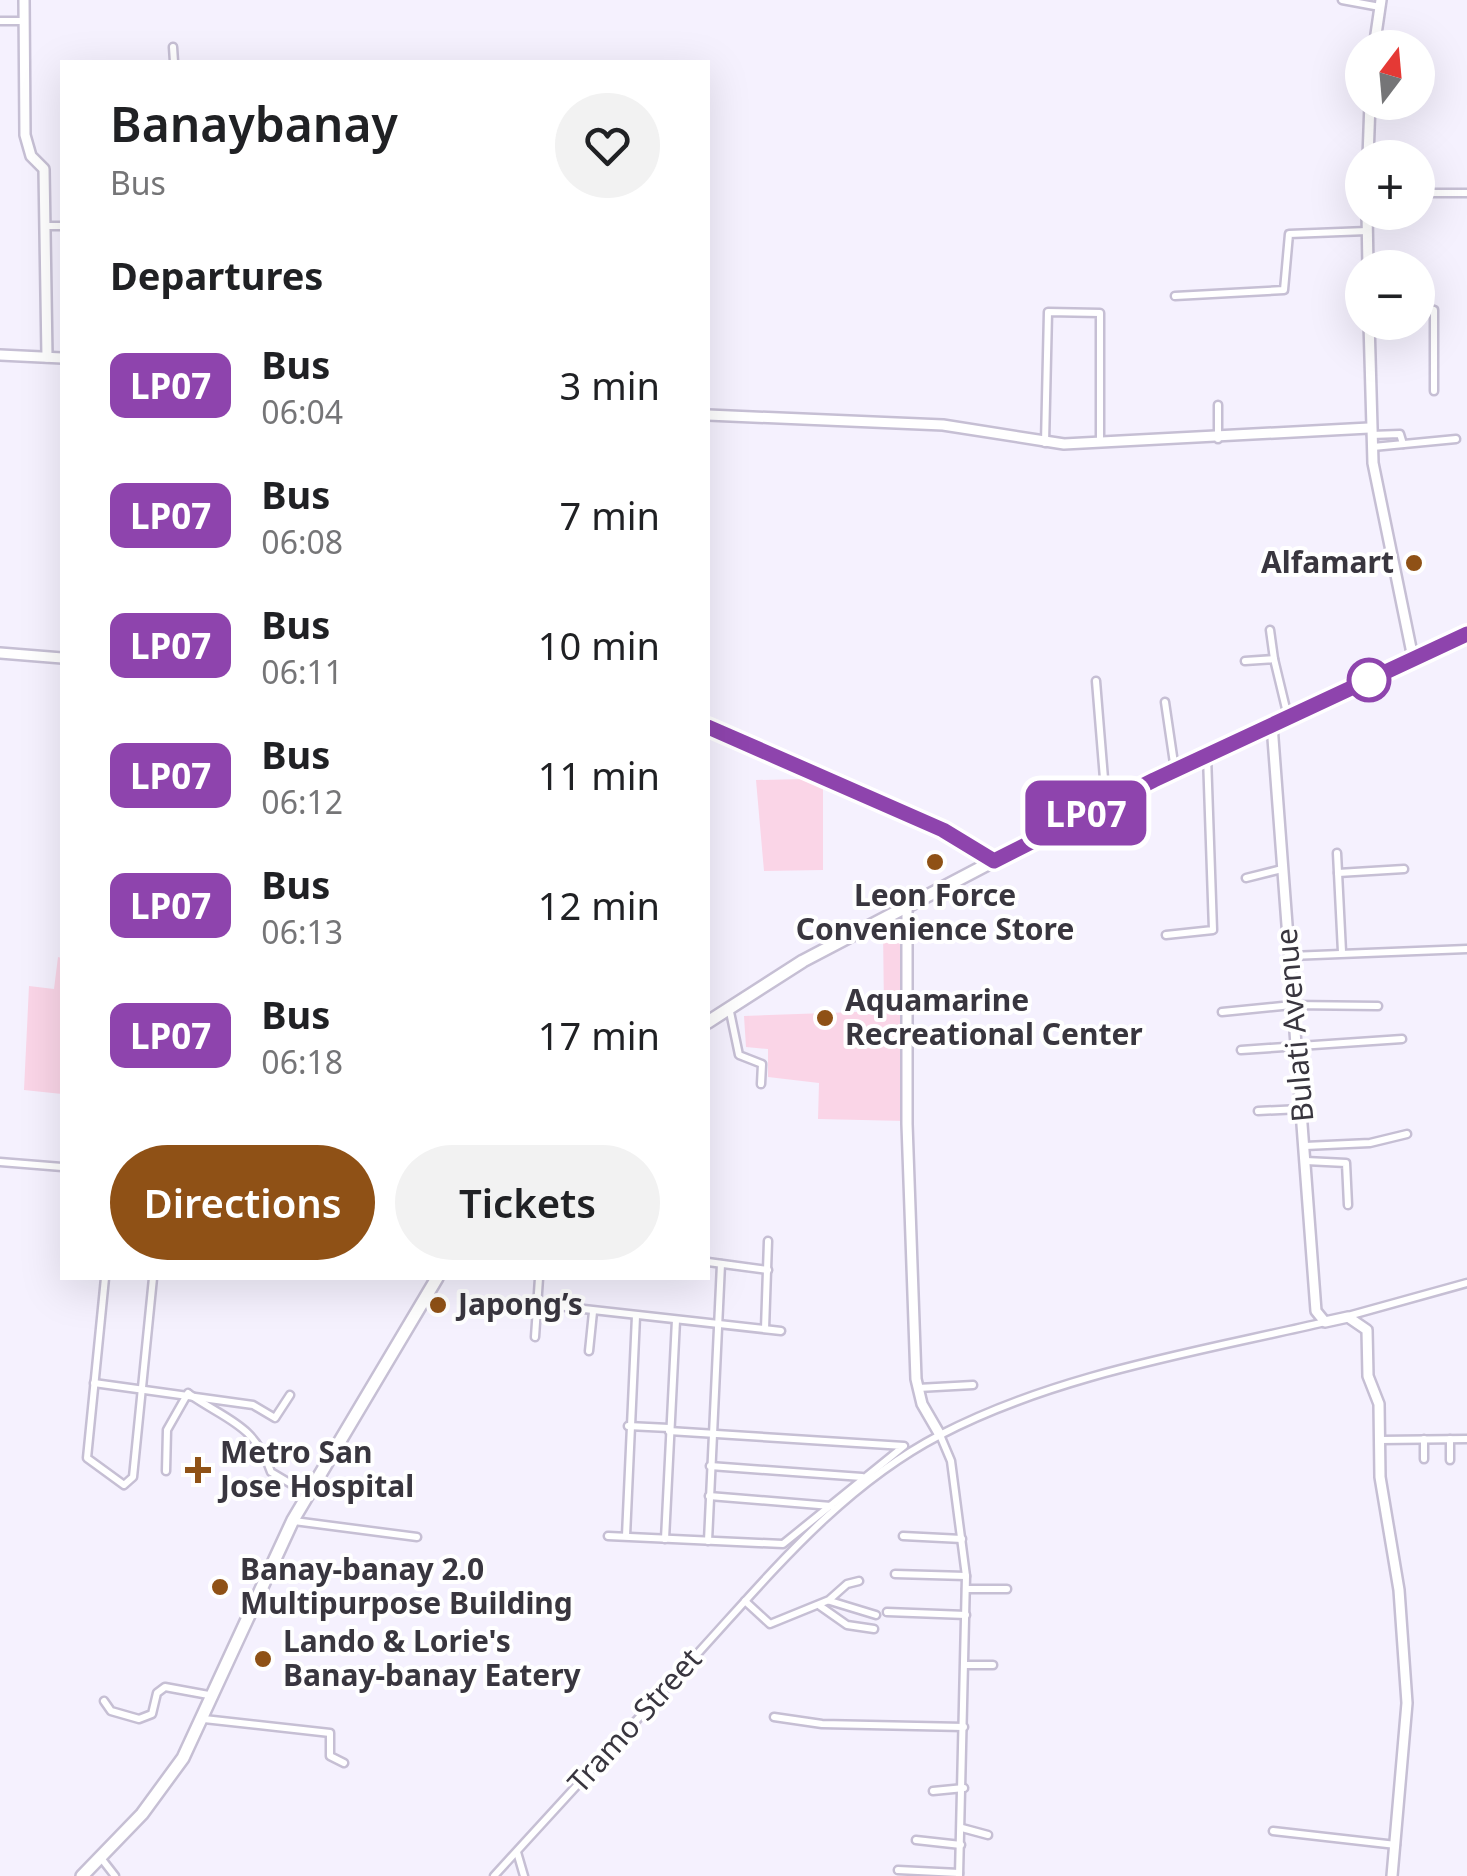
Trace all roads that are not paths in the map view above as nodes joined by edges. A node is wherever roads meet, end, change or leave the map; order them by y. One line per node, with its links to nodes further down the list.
1 (24, 0): 5 (street)
2 (1342, 0): 3 (street)
3 (1380, 3): 6 (street)
4 (0, 21): 5 (street)
5 (23, 21): 11 (street)
6 (1376, 30)
7 (174, 48): 8 (street)
8 (174, 60)
9 (1467, 193): 10 (street)
10 (1435, 194)
11 (48, 226): 12 (street); 19 (street)
12 (60, 226)
13 (1367, 231): 14 (street); 15 (street)
14 (1368, 250)
15 (1175, 296)
16 (1369, 340): 24 (street)
17 (1434, 340): 21 (street)
18 (0, 355): 19 (street)
19 (46, 357): 20 (street)
20 (60, 358)
21 (1434, 391)
22 (1218, 405): 25 (street)
23 (710, 415): 27 (street)
24 (1370, 437): 25 (street); 29 (street); 29 (street); 34 (street)
25 (1218, 439): 28 (street)
26 (1456, 439): 29 (street)
27 (1045, 443): 28 (street); 28 (street)
28 (1100, 444)
29 (1403, 444)
30 (1270, 630): 35 (street)
31 (1467, 634): 34 (highway)
32 (0, 653): 33 (street)
33 (60, 658)
34 (1413, 658): 39 (highway)
35 (1274, 659): 36 (street); 39 (street)
36 (1246, 661)
37 (1096, 681): 44 (street)
38 (1166, 702): 43 (street)
39 (1288, 717): 40 (highway)
40 (1272, 725): 42 (highway); 48 (street, Bulati Avenue)
41 (710, 728): 46 (street)
42 (1207, 755): 43 (highway); 52 (street)
43 (1174, 770): 44 (highway)
44 (1106, 802): 46 (highway)
45 (1337, 852): 49 (street)
46 (994, 861): 51 (highway)
47 (1404, 868): 49 (street)
48 (1282, 869): 50 (street); 55 (street, Bulati Avenue)
49 (1338, 873): 54 (street)
50 (1246, 878)
51 (907, 907): 57 (highway); 96 (street)
52 (1166, 935)
53 (1467, 949): 54 (street)
54 (1342, 952): 55 (street)
55 (1289, 956): 56 (street, Bulati Avenue)
56 (1292, 1005): 58 (street); 59 (street); 62 (street, Bulati Avenue)
57 (728, 1006): 60 (highway); 64 (street)
58 (1378, 1006)
59 (1222, 1012)
60 (710, 1020)
61 (1402, 1038): 62 (street)
62 (1297, 1045): 63 (street); 65 (street, Bulati Avenue)
63 (1241, 1050)
64 (761, 1084)
65 (1303, 1109): 66 (street); 68 (street, Bulati Avenue)
66 (1258, 1111)
67 (1406, 1134): 68 (street)
68 (1305, 1146): 70 (street, Bulati Avenue)
69 (0, 1162): 71 (street)
70 (1306, 1162): 72 (street); 87 (street, Bulati Avenue)
71 (60, 1168)
72 (1348, 1204)
73 (768, 1241): 76 (street)
74 (710, 1262): 75 (street)
75 (721, 1264): 76 (street); 88 (street)
76 (768, 1270): 89 (street)
77 (105, 1280): 93 (street)
78 (153, 1280): 95 (street)
79 (436, 1280): 112 (highway)
80 (539, 1280): 82 (street)
81 (1467, 1283): 85 (street)
82 (539, 1304): 83 (street); 91 (street)
83 (593, 1312): 84 (street); 92 (street)
84 (636, 1316): 86 (street); 99 (street)
85 (1348, 1316): 87 (street); 106 (street)
86 (676, 1320): 88 (street); 100 (street)
87 (1325, 1322): 102 (street, Tramo Street)
88 (716, 1324): 89 (street); 101 (street)
89 (766, 1330): 90 (street)
90 (781, 1331)
91 (535, 1337)
92 (589, 1351)
93 (94, 1382): 95 (street); 95 (street)
94 (974, 1385): 96 (street)
95 (144, 1386): 97 (street)
96 (918, 1388): 102 (street)
97 (188, 1393): 98 (street); 110 (street); 112 (street)
98 (290, 1395)
99 (628, 1426): 100 (street); 117 (street)
100 (670, 1429): 101 (street); 120 (street)
101 (712, 1432): 109 (street); 111 (street)
102 (940, 1435): 121 (street); 129 (street, Tramo Street)
103 (1424, 1439): 104 (street); 106 (street); 107 (street)
104 (1450, 1439): 105 (street); 108 (street)
105 (1467, 1439)
106 (1380, 1440): 150 (street)
107 (1424, 1459)
108 (1450, 1460)
109 (710, 1466): 111 (street); 113 (street)
110 (166, 1472)
111 (864, 1477): 114 (street)
112 (308, 1494): 115 (highway)
113 (709, 1496): 114 (street); 122 (street)
114 (831, 1506): 122 (street)
115 (293, 1520): 119 (street); 137 (highway)
116 (608, 1536): 117 (street)
117 (626, 1536): 120 (street)
118 (903, 1536): 121 (street)
119 (416, 1538)
120 (665, 1539): 122 (street)
121 (962, 1539): 124 (street)
122 (708, 1541)
123 (895, 1574): 124 (street)
124 (966, 1576): 127 (street)
125 (859, 1581): 128 (street)
126 (1007, 1588): 127 (street)
127 (966, 1589): 133 (street)
128 (829, 1600): 130 (street); 132 (street)
129 (745, 1601): 130 (street); 151 (street, Tramo Street)
130 (819, 1605): 134 (street)
131 (887, 1612): 133 (street)
132 (876, 1615)
133 (966, 1615): 136 (street)
134 (874, 1629)
135 (993, 1665): 136 (street)
136 (965, 1666): 141 (street)
137 (216, 1696): 138 (street); 140 (highway)
138 (104, 1701)
139 (774, 1717): 141 (street)
140 (204, 1720): 142 (street); 152 (highway)
141 (964, 1728): 143 (street)
142 (344, 1763)
143 (964, 1788): 144 (street); 145 (street)
144 (934, 1791)
145 (962, 1828): 147 (street); 149 (street)
146 (1273, 1830): 150 (street)
147 (988, 1835)
148 (916, 1840): 149 (street)
149 (961, 1845): 154 (street)
150 (1396, 1845): 159 (street)
151 (517, 1851): 157 (street, Tramo Street); 158 (street)
152 (100, 1857): 155 (highway); 156 (street)
153 (898, 1870): 154 (street)
154 (959, 1875)
155 (82, 1876)
156 (115, 1876)
157 (494, 1876)
158 (524, 1876)
159 (1392, 1876)

